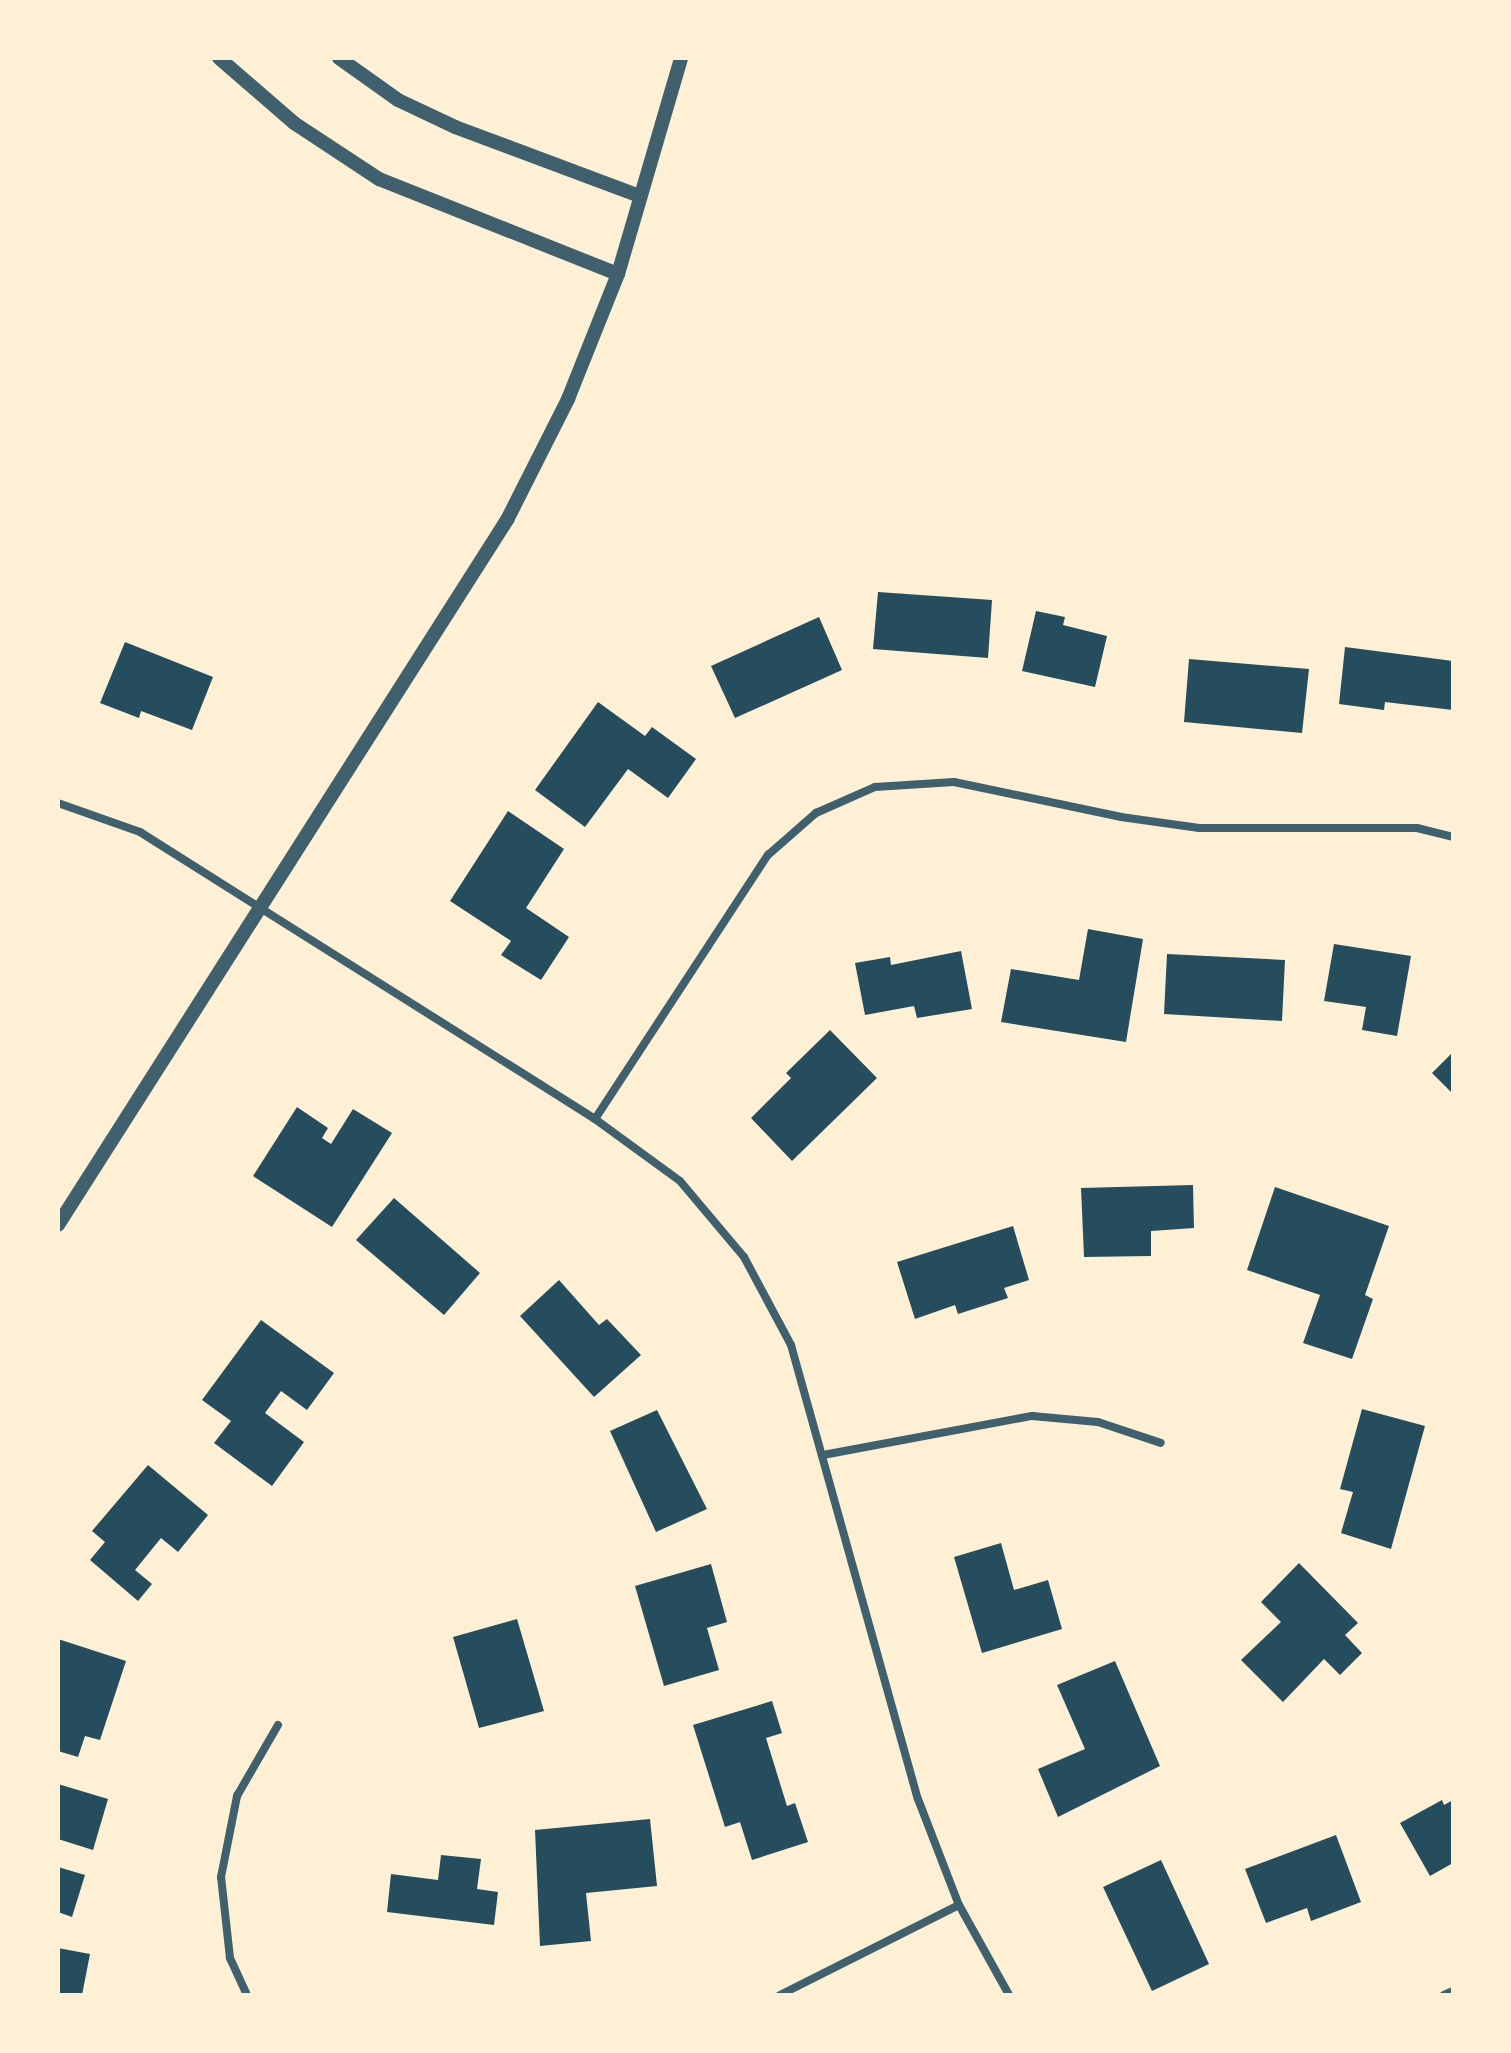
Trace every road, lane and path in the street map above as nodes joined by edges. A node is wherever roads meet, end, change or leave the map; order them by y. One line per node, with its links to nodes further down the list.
1 (219, 58): 5 (street)
2 (339, 58): 4 (street)
3 (681, 58): 4 (street)
4 (640, 196): 5 (street)
5 (618, 274): 8 (street)
6 (58, 803): 8 (street)
7 (1453, 837): 9 (street)
8 (261, 906): 9 (street); 10 (street)
9 (595, 1119): 12 (street)
10 (58, 1225)
11 (1161, 1443): 12 (street)
12 (823, 1455): 14 (street)
13 (278, 1725): 16 (street)
14 (959, 1905): 17 (street); 18 (street)
15 (1453, 1991): 19 (street)
16 (247, 1995)
17 (780, 1995)
18 (1009, 1995)
19 (1444, 1995)

